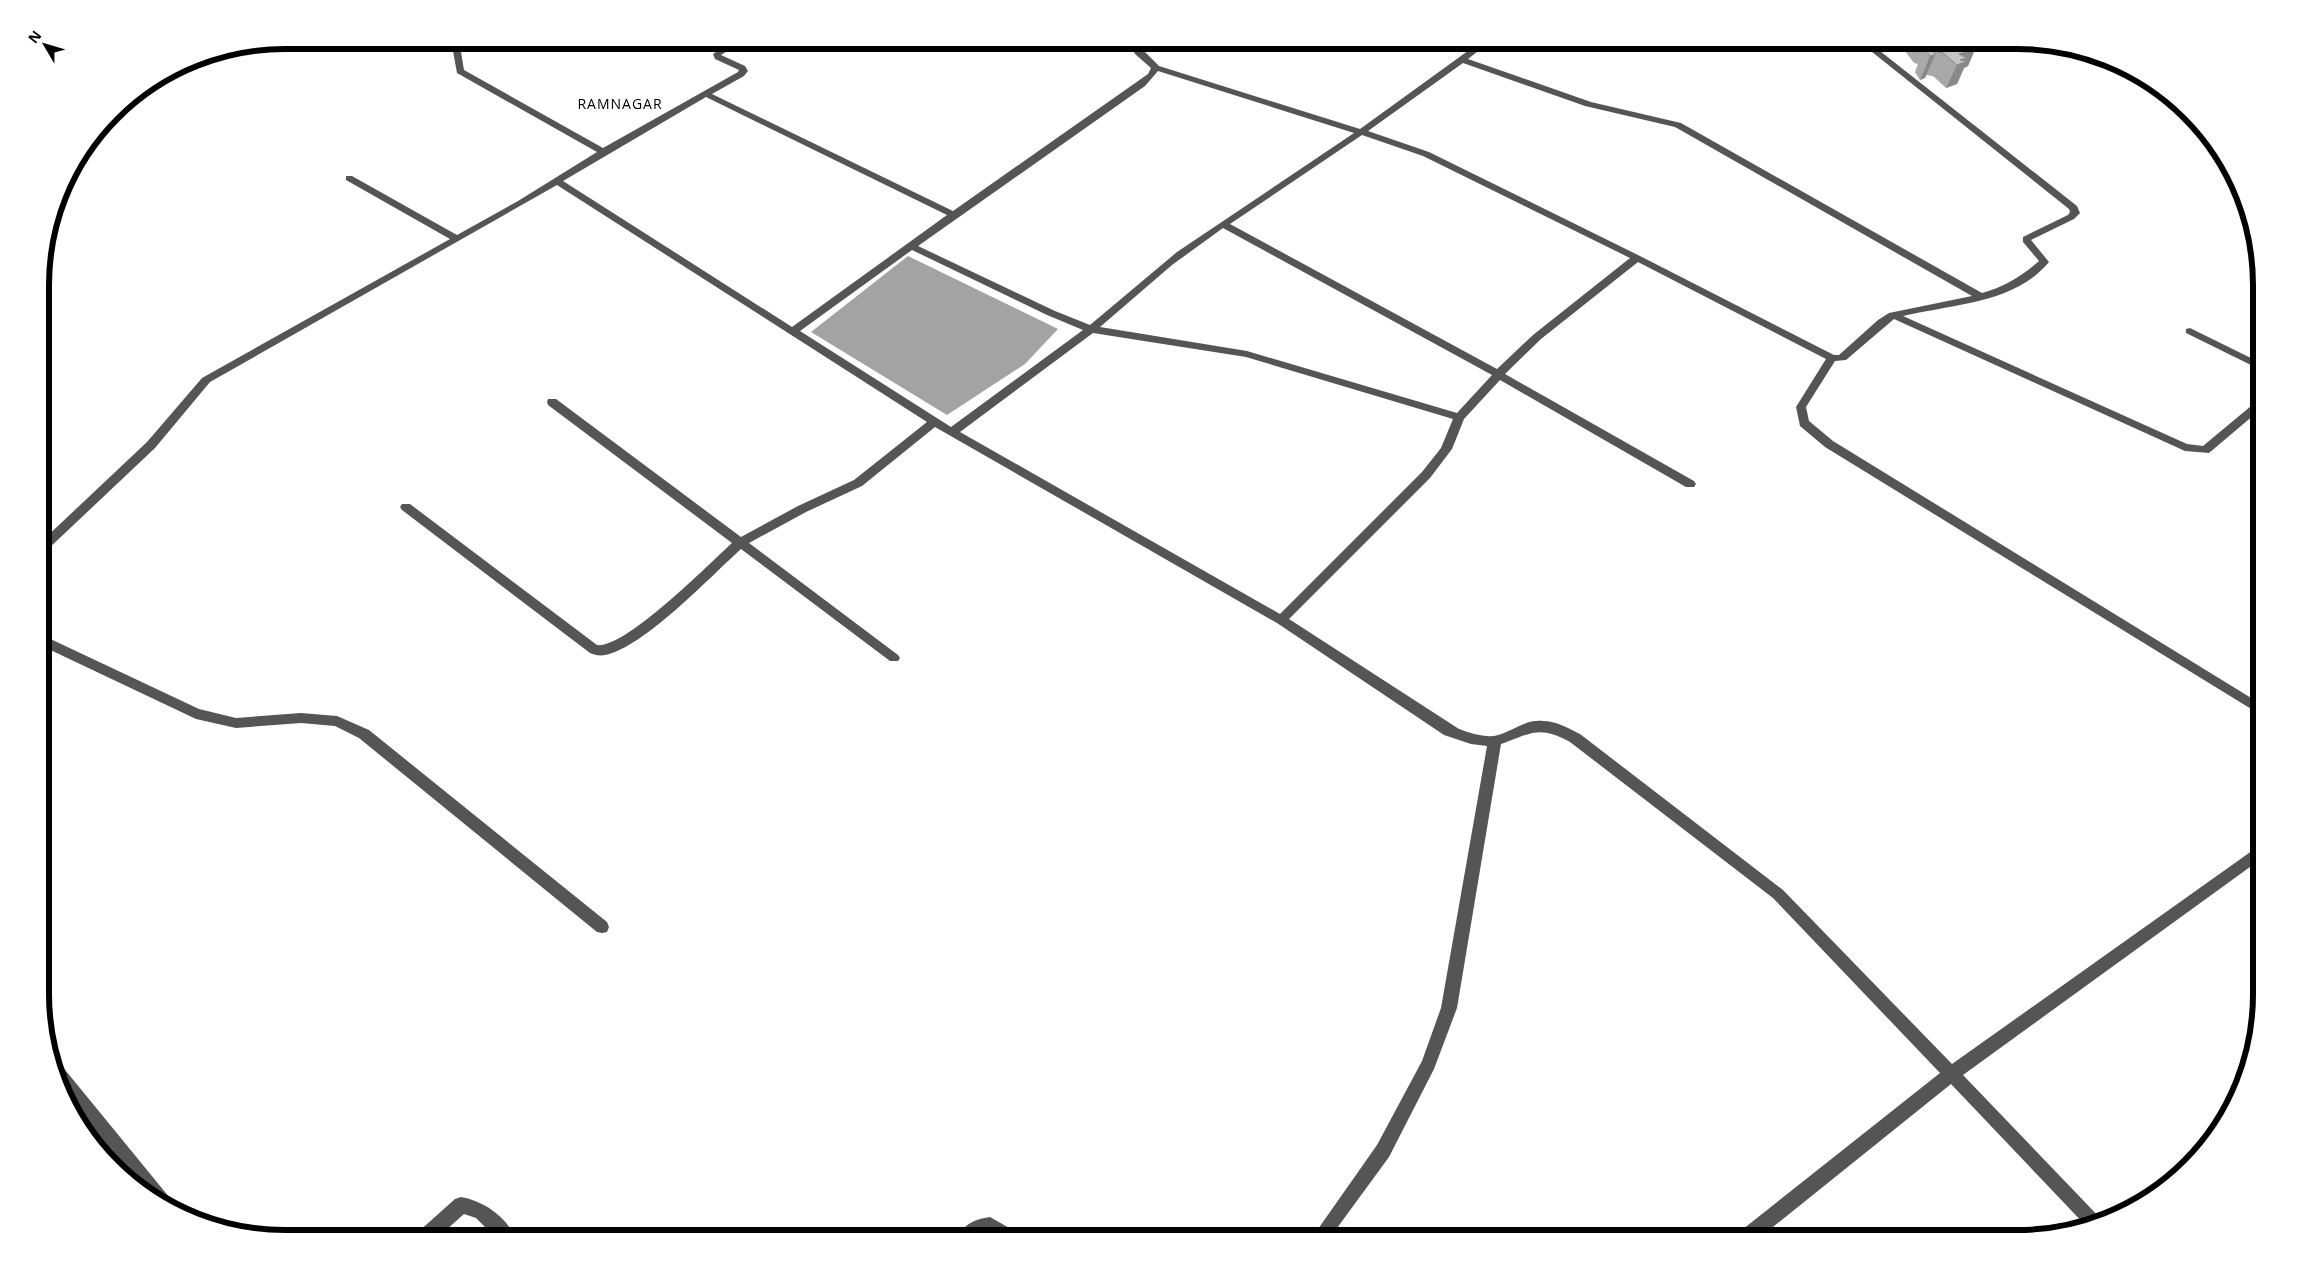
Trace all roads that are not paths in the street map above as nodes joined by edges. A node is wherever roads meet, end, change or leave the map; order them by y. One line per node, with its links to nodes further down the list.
1 (456, 49): 10 (street)
2 (725, 49): 8 (street)
3 (1137, 49): 7 (street)
4 (1477, 49): 6 (street)
5 (1873, 49): 18 (street)
6 (1463, 60): 9 (street); 18 (street)
7 (1156, 68): 9 (street); 13 (street)
8 (706, 94): 10 (street); 13 (street)
9 (1362, 132): 14 (street); 17 (street)
10 (602, 152): 12 (street)
11 (349, 178): 15 (street)
12 (557, 181): 15 (street); 22 (street)
13 (954, 215): 16 (street)
14 (1223, 224): 20 (street); 25 (street)
15 (456, 239): 33 (street)
16 (911, 246): 20 (street); 22 (street)
17 (1638, 258): 23 (street); 25 (street)
18 (1982, 297): 19 (street)
19 (1894, 315): 23 (street); 27 (street)
20 (1091, 329): 28 (street); 30 (street)
21 (2190, 331): 24 (street)
22 (792, 332): 29 (street)
23 (1832, 358): 38 (street)
24 (2253, 362)
25 (1498, 374): 28 (street); 31 (street)
26 (552, 402): 34 (street)
27 (2253, 411)
28 (1459, 417): 35 (street)
29 (934, 422): 30 (street); 34 (street)
30 (951, 432): 35 (street)
31 (1690, 484)
32 (406, 507): 34 (street)
33 (49, 541)
34 (740, 543): 37 (street)
35 (1281, 620): 39 (street)
36 (49, 643): 41 (street)
37 (894, 658)
38 (2253, 704)
39 (1495, 741): 42 (street); 50 (street)
40 (2253, 858): 42 (street)
41 (602, 927)
42 (1951, 1074): 45 (street); 51 (street)
43 (67, 1084): 44 (street)
44 (149, 1186)
45 (2091, 1219)
46 (433, 1230): 47 (street)
47 (500, 1230)
48 (975, 1230): 49 (street)
49 (1001, 1230)
50 (1326, 1230)
51 (1755, 1230)

